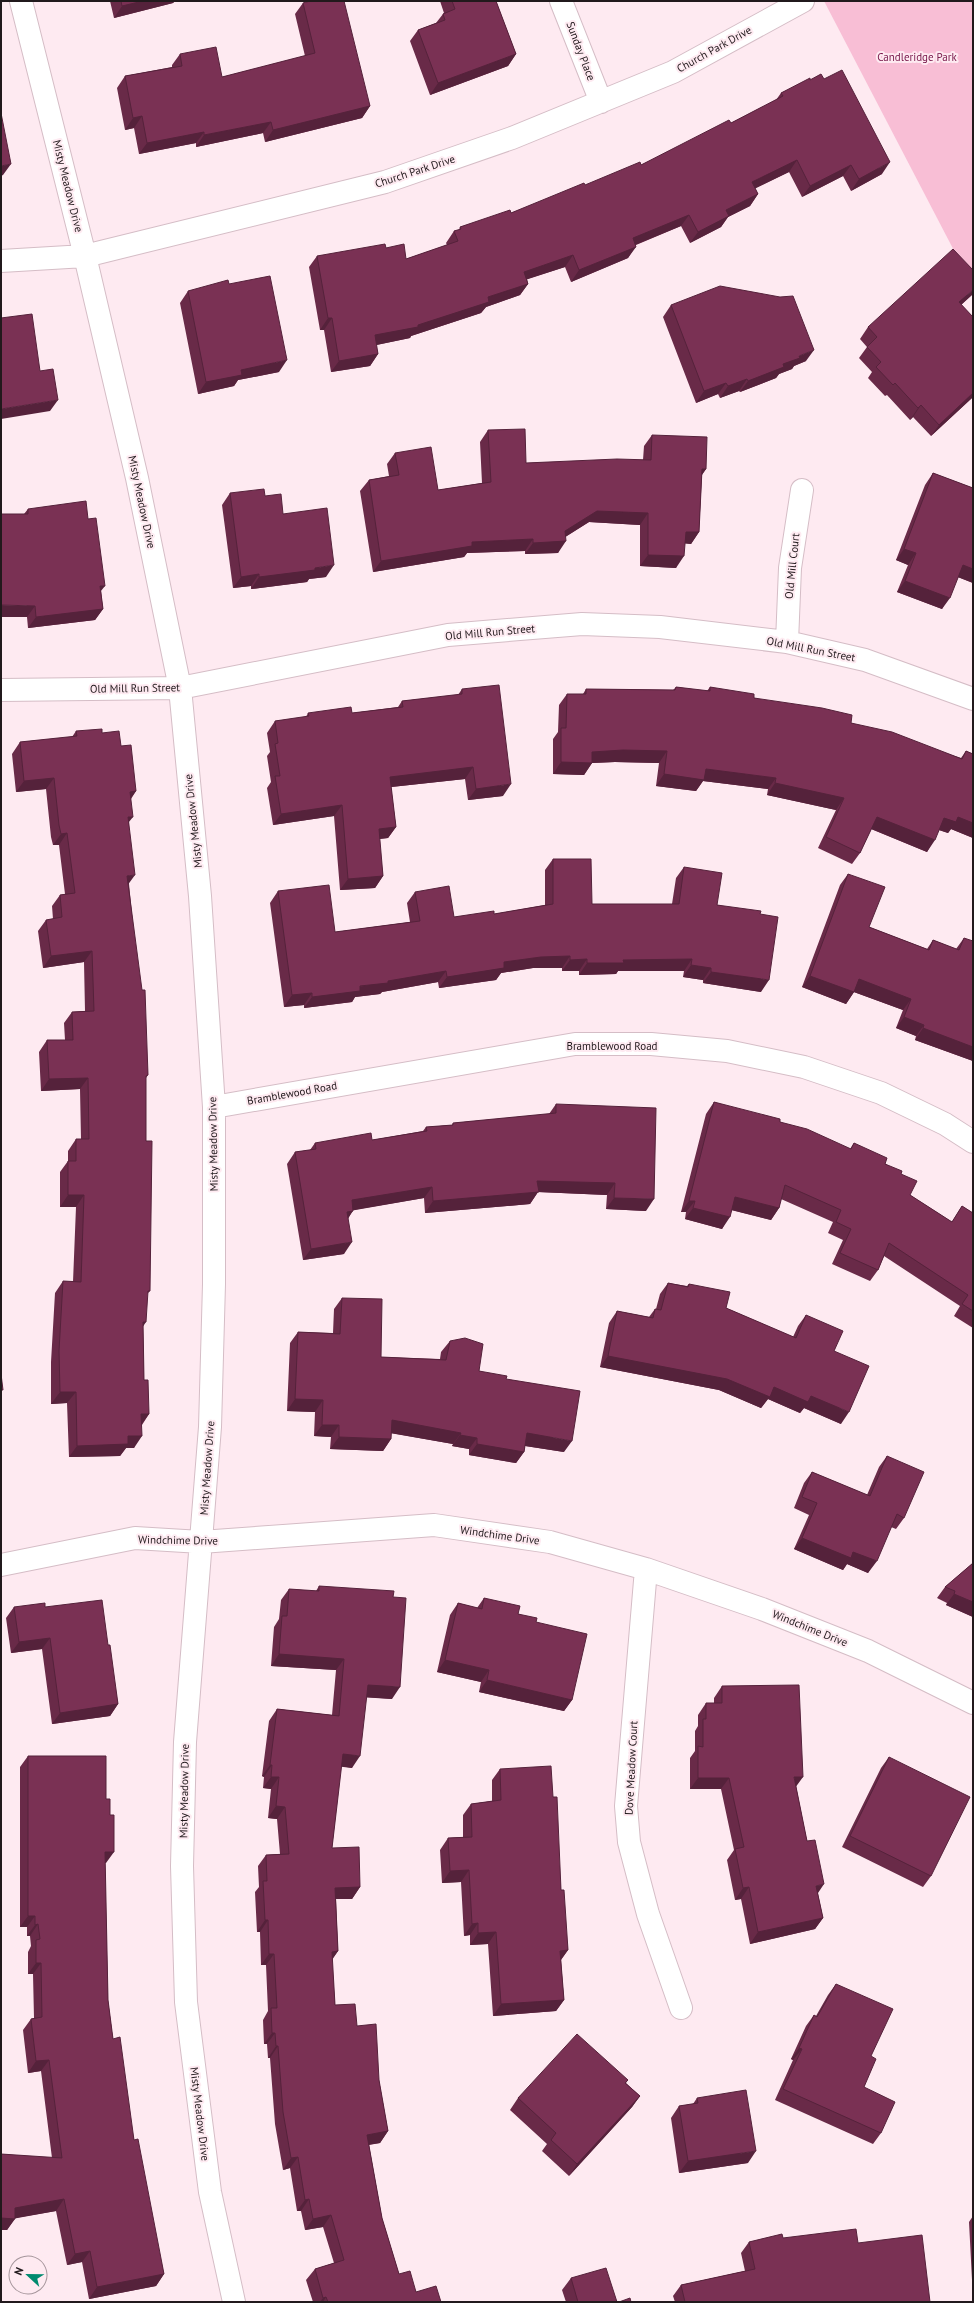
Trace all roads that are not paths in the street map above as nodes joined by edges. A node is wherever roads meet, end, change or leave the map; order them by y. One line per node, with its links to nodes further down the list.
1 (21, 1): 5 (street, Misty Meadow Drive)
2 (561, 1): 4 (street, Sunday Place)
3 (803, 1): 4 (street, Church Park Drive)
4 (601, 102): 5 (street, Church Park Drive)
5 (85, 256): 6 (street, Church Park Drive); 9 (street, Misty Meadow Drive)
6 (1, 261)
7 (802, 490): 8 (street, Old Mill Court)
8 (787, 642): 9 (street, Old Mill Run Street); 11 (street, Old Mill Run Street)
9 (180, 688): 10 (street, Old Mill Run Street); 12 (street, Misty Meadow Drive)
10 (1, 690)
11 (973, 699)
12 (214, 1107): 13 (street, Bramblewood Road); 14 (street, Misty Meadow Drive)
13 (973, 1142)
14 (201, 1542): 15 (street, Windchime Drive); 16 (street, Windchime Drive); 19 (street, Misty Meadow Drive)
15 (1, 1565)
16 (646, 1569): 17 (street, Windchime Drive); 18 (street, Dove Meadow Court)
17 (973, 1703)
18 (681, 2008)
19 (234, 2302)

